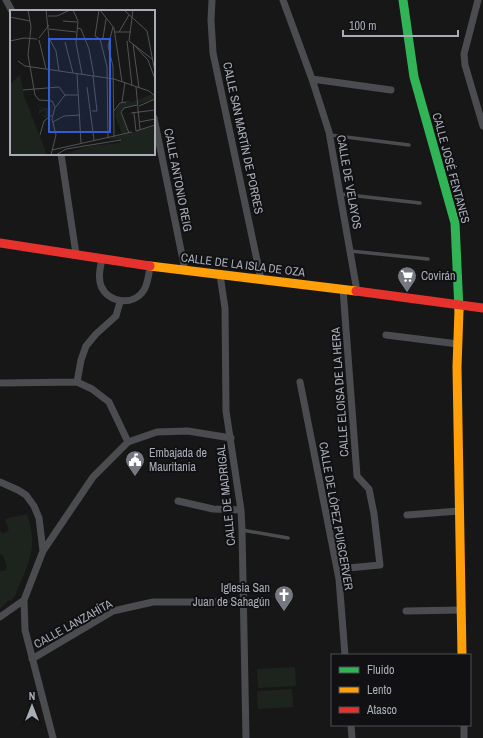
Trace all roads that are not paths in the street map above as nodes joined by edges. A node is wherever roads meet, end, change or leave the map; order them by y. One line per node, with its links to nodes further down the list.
1 (6, 0): 6 (street)
2 (212, 0): 24 (street, CALLE SAN MARTÍN DE PORRES)
3 (283, 0): 7 (street, CALLE DE VELAYOS)
4 (403, 0): 28 (street, CALLE JOSÉ FENTANES)
5 (478, 0): 10 (street)
6 (11, 10)
7 (312, 79): 8 (street); 11 (street, CALLE DE VELAYOS)
8 (391, 90)
9 (155, 123): 22 (street, CALLE ANTONIO REIG)
10 (483, 126)
11 (330, 135): 12 (lane); 14 (street, CALLE DE VELAYOS)
12 (409, 145)
13 (61, 155): 18 (street)
14 (340, 194): 15 (lane); 17 (street, CALLE DE VELAYOS)
15 (420, 203)
16 (0, 243): 18 (street, CALLE DE LA ISLA DE OZA)
17 (350, 251): 20 (lane); 26 (street, CALLE DE VELAYOS)
18 (76, 254): 19 (street, CALLE DE LA ISLA DE OZA)
19 (102, 259): 21 (street, CALLE DE LA ISLA DE OZA); 27 (street)
20 (428, 259)
21 (150, 266): 22 (street, CALLE DE LA ISLA DE OZA); 27 (street)
22 (185, 270): 23 (street, CALLE DE LA ISLA DE OZA)
23 (220, 275): 24 (street, CALLE DE LA ISLA DE OZA); 35 (street, CALLE DE MADRIGAL)
24 (261, 279): 25 (street, CALLE DE LA ISLA DE OZA)
25 (343, 289): 26 (street, CALLE DE LA ISLA DE OZA); 45 (street, CALLE ELOISA DE LA HERA)
26 (357, 291): 28 (street, CALLE DE LA ISLA DE OZA)
27 (120, 302): 32 (street)
28 (459, 304): 29 (street, CALLE DE LA ISLA DE OZA); 31 (street, CALLE JOSÉ FENTANES)
29 (483, 308)
30 (386, 335): 31 (street)
31 (458, 344): 40 (street, CALLE JOSÉ FENTANES)
32 (76, 382): 34 (street); 36 (street)
33 (300, 382): 45 (street, CALLE DE LÓPEZ PUIGCERVER)
34 (0, 383)
35 (230, 438): 36 (street); 39 (street, CALLE DE MADRIGAL)
36 (128, 442): 44 (street)
37 (0, 482): 44 (street)
38 (178, 501): 39 (street)
39 (241, 510): 42 (street, CALLE DE MADRIGAL)
40 (459, 511): 41 (street); 48 (street, CALLE JOSÉ FENTANES)
41 (407, 516)
42 (242, 530): 43 (lane); 47 (street, CALLE DE MADRIGAL)
43 (288, 538)
44 (43, 551): 46 (street)
45 (337, 569): 51 (street, CALLE DE LÓPEZ PUIGCERVER)
46 (24, 600): 50 (street); 53 (street)
47 (244, 602): 53 (street, CALLE LANZAHÍTA); 57 (street, CALLE DE MADRIGAL)
48 (462, 610): 49 (street); 52 (street, CALLE JOSÉ FENTANES)
49 (406, 611)
50 (0, 617)
51 (345, 654)
52 (462, 654)
53 (32, 659): 56 (street)
54 (351, 726): 58 (street)
55 (464, 726): 59 (street)
56 (53, 738)
57 (246, 738)
58 (352, 738)
59 (464, 738)

